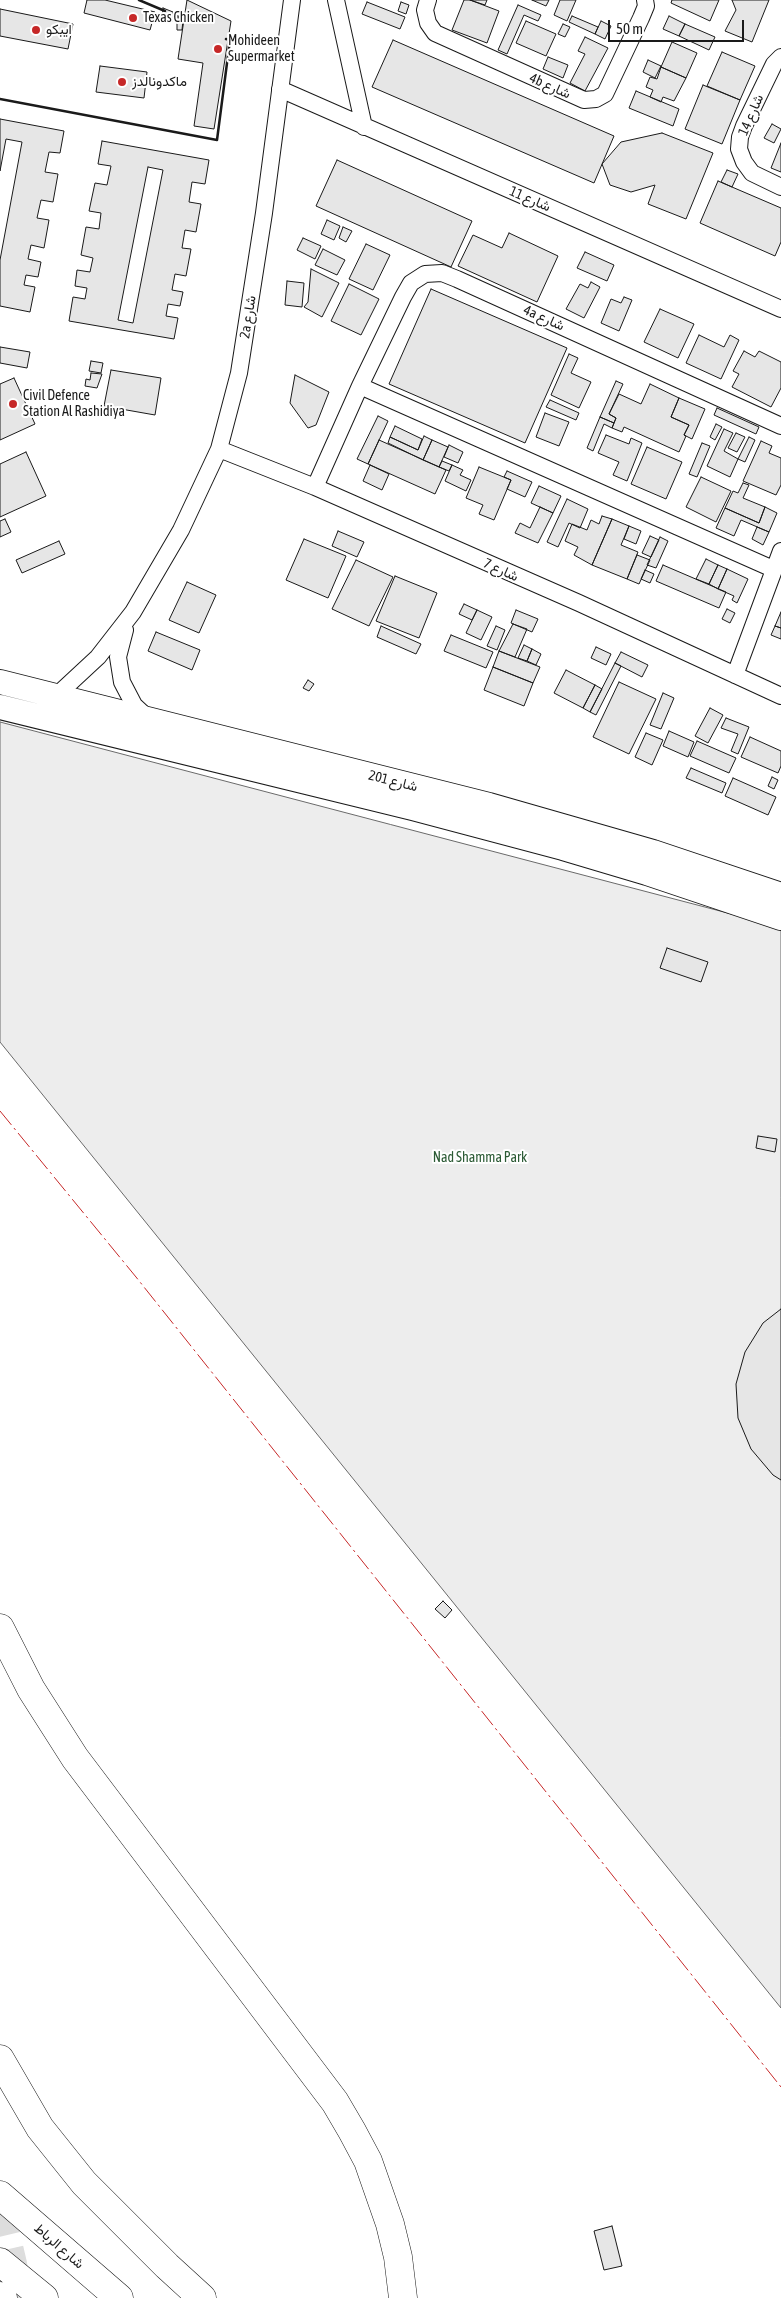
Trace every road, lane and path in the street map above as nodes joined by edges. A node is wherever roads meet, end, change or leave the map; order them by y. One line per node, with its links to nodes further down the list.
1 (292, 0): 6 (street, 2a شارع)
2 (336, 0): 7 (street)
3 (428, 0): 4 (street, 4b شارع)
4 (645, 0)
5 (781, 57): 8 (street, شارع 14)
6 (280, 89): 7 (street, شارع 11); 12 (street, 2a شارع)
7 (364, 127): 9 (street, شارع 11)
8 (781, 187)
9 (781, 309)
10 (360, 386): 11 (street, 4a شارع); 13 (street, 4a شارع); 15 (street)
11 (781, 426)
12 (219, 449): 13 (street, شارع 7); 16 (street, 2a شارع)
13 (316, 487): 17 (street, شارع 7)
14 (781, 551): 15 (street)
15 (773, 569): 17 (street)
16 (133, 612): 19 (street, 2a شارع); 22 (street, 2a شارع)
17 (735, 675): 20 (street, شارع 7)
18 (0, 682): 19 (street, شارع 201)
19 (56, 696): 22 (street, شارع 201)
20 (781, 696)
21 (0, 707): 24 (street, شارع 201)
22 (153, 722): 23 (street, شارع 201)
23 (781, 895)
24 (781, 918)
25 (0, 1628): 32 (highway)
26 (0, 2059): 31 (highway)
27 (0, 2195): 30 (highway, شارع الرباط)
28 (0, 2262): 29 (highway)
29 (44, 2298)
30 (119, 2298)
31 (202, 2298)
32 (402, 2298)

